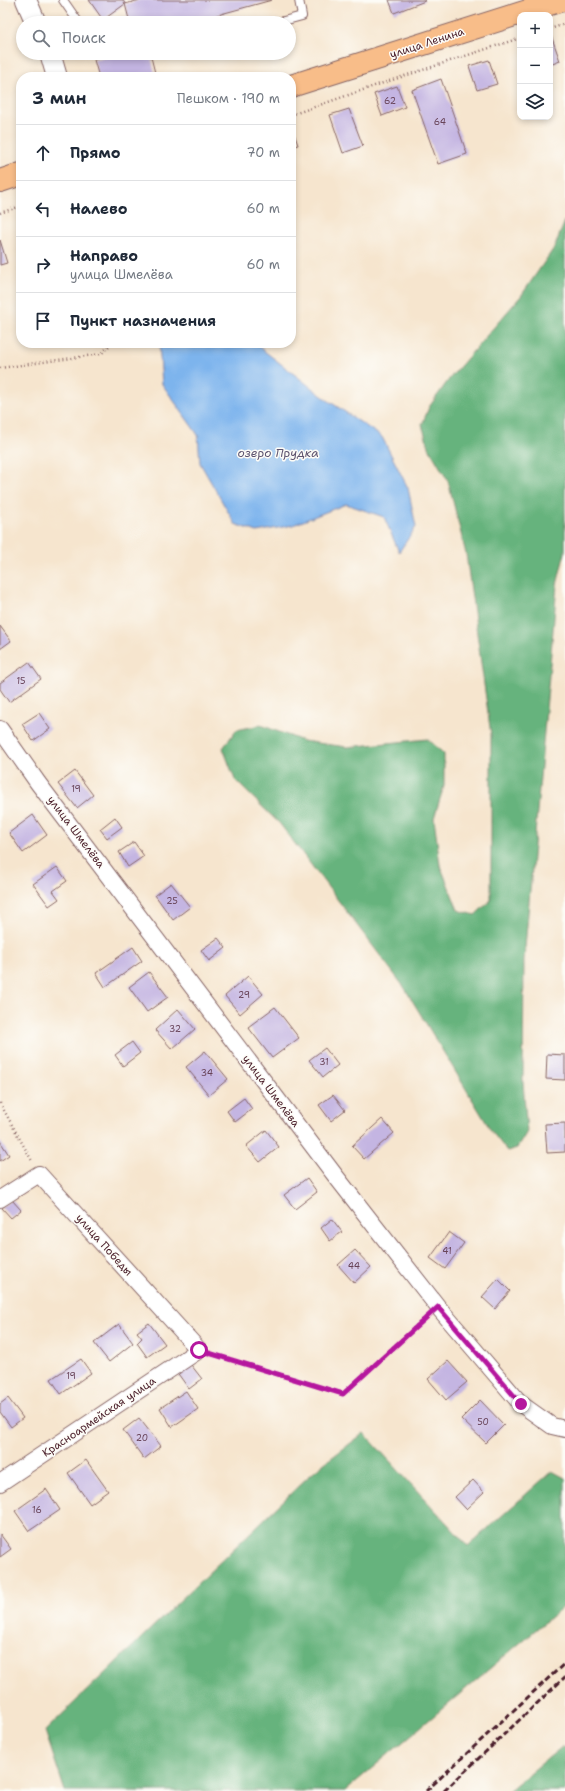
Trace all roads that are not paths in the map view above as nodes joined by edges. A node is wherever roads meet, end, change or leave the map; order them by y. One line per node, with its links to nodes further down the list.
1 (26, 0): 5 (street)
2 (63, 0): 6 (lane)
3 (299, 0): 7 (lane)
4 (562, 0): 10 (highway, улица Ленина)
5 (33, 16)
6 (74, 16)
7 (296, 18)
8 (52, 60): 9 (street)
9 (56, 72)
10 (296, 84)
11 (16, 176): 12 (highway)
12 (0, 181)
13 (0, 729): 16 (street, улица Шмелёва)
14 (0, 1199): 15 (street, улица Победы)
15 (199, 1350): 17 (street, Красноармейская улица)
16 (565, 1429)
17 (0, 1483)

